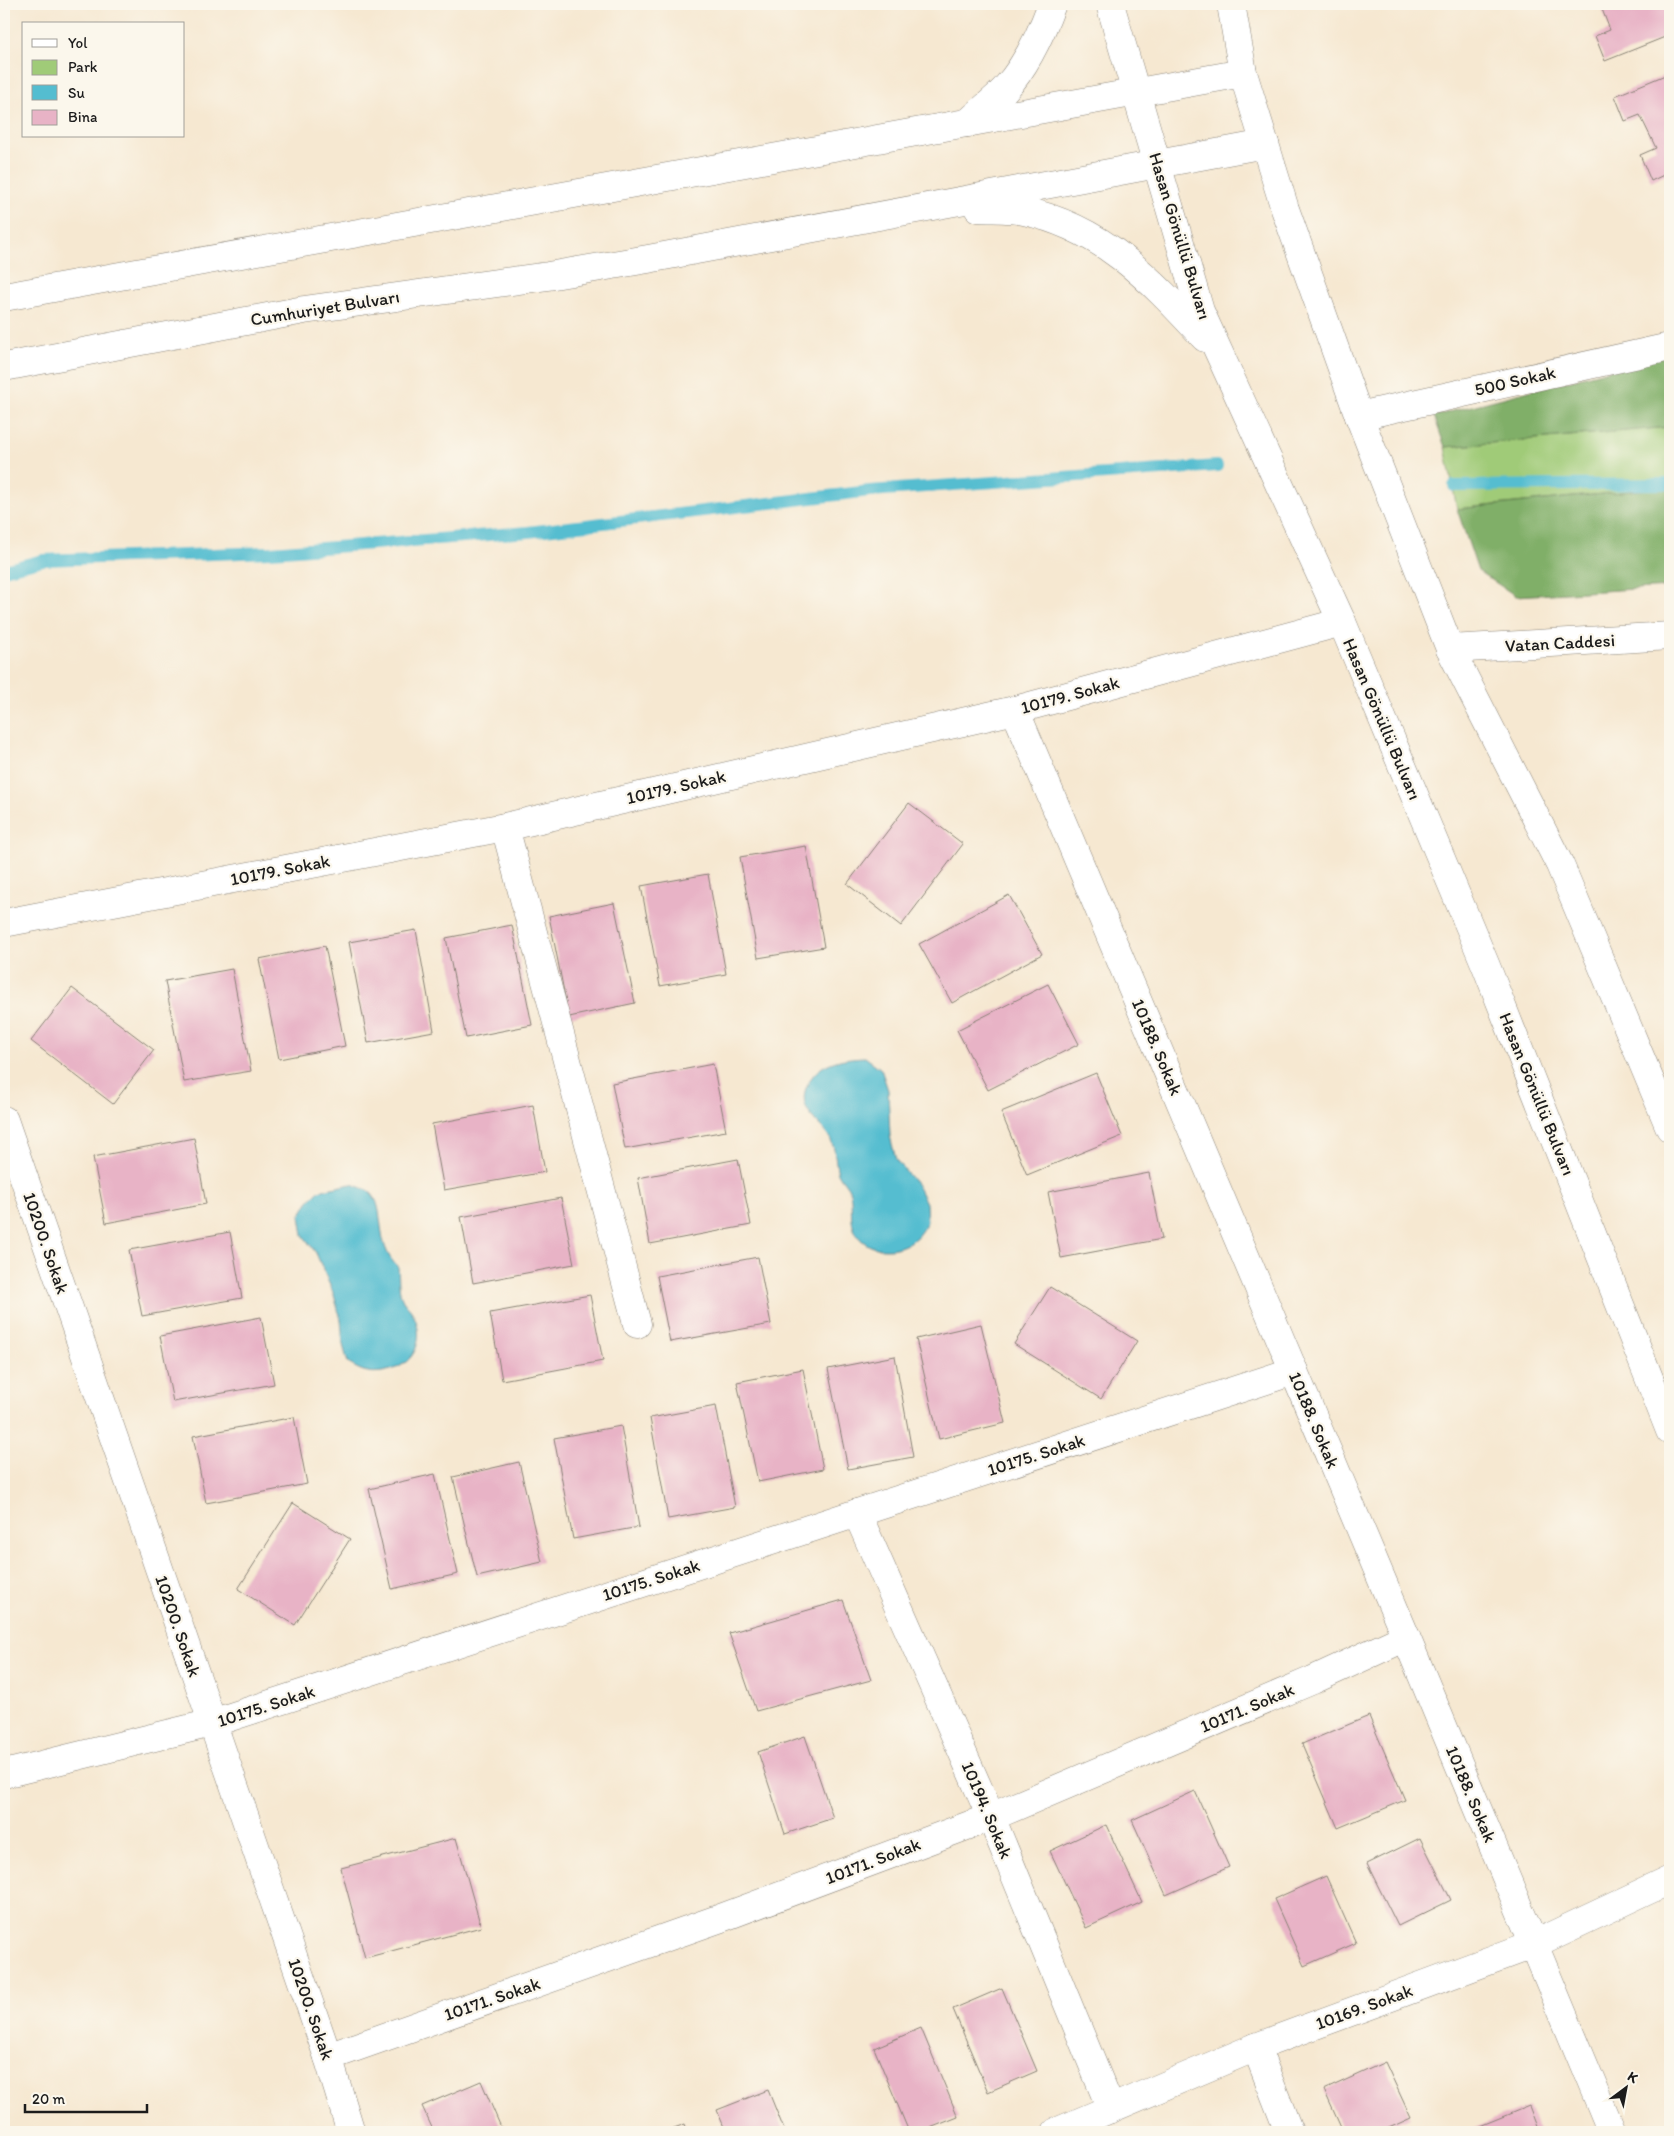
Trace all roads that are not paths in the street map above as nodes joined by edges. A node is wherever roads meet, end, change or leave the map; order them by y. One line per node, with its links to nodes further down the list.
1 (1052, 4): 6 (street)
2 (1110, 4): 5 (street, Hasan Gönüllü Bulvarı)
3 (1232, 4): 4 (street)
4 (1243, 73): 5 (street); 7 (street)
5 (1136, 92): 6 (street); 8 (street, Hasan Gönüllü Bulvarı)
6 (968, 123): 10 (street)
7 (1265, 144): 8 (street); 14 (street)
8 (1157, 164): 9 (street); 12 (street, Hasan Gönüllü Bulvarı)
9 (932, 206): 12 (street); 13 (street, Cumhuriyet Bulvarı)
10 (4, 297)
11 (1670, 347): 14 (street, 500 Sokak)
12 (1220, 354): 15 (street, Hasan Gönüllü Bulvarı)
13 (4, 367)
14 (1359, 416): 17 (street)
15 (1342, 622): 18 (street, 10179. Sokak); 25 (street, Hasan Gönüllü Bulvarı)
16 (1670, 636): 17 (street, Vatan Caddesi)
17 (1450, 649): 22 (street)
18 (1014, 710): 19 (street, 10179. Sokak); 24 (street, 10188. Sokak)
19 (506, 827): 20 (street, 10179. Sokak); 23 (street)
20 (4, 923)
21 (4, 1120): 28 (street, 10200. Sokak)
22 (1670, 1128)
23 (637, 1324)
24 (1294, 1372): 26 (street, 10175. Sokak); 27 (street, 10188. Sokak)
25 (1670, 1431)
26 (857, 1513): 28 (street, 10175. Sokak); 30 (street, 10194. Sokak)
27 (1406, 1637): 30 (street, 10171. Sokak); 32 (street, 10188. Sokak)
28 (212, 1723): 29 (street, 10175. Sokak); 34 (street, 10200. Sokak)
29 (4, 1774)
30 (991, 1817): 34 (street, 10171. Sokak); 35 (street, 10194. Sokak)
31 (1670, 1880): 32 (street, 10169. Sokak)
32 (1534, 1944): 33 (street, 10169. Sokak); 39 (street, 10188. Sokak)
33 (1256, 2047): 35 (street, 10169. Sokak); 38 (street)
34 (328, 2057): 36 (street, 10200. Sokak)
35 (1111, 2110): 37 (street, 10169. Sokak)
36 (352, 2132)
37 (1056, 2132)
38 (1289, 2132)
39 (1612, 2132)

